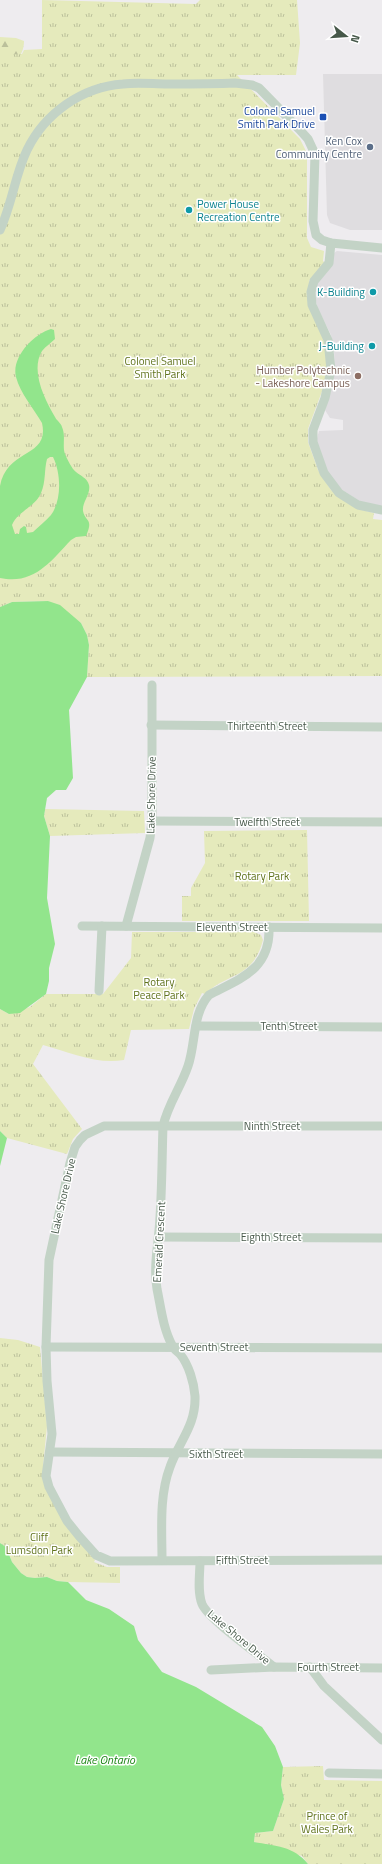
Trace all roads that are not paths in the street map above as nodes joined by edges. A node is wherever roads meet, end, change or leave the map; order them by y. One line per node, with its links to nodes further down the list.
1 (0, 230): 2 (street)
2 (331, 243): 3 (street); 4 (street)
3 (382, 248)
4 (382, 510)
5 (152, 685): 6 (street, Lake Shore Drive)
6 (151, 725): 7 (street, Thirteenth Street); 8 (street, Lake Shore Drive)
7 (382, 727)
8 (152, 821): 9 (street, Twelfth Street); 12 (street, Lake Shore Drive)
9 (382, 822)
10 (82, 926): 11 (street, Eleventh Street)
11 (102, 926): 12 (street, Eleventh Street); 15 (street)
12 (126, 926): 13 (street, Eleventh Street)
13 (269, 927): 14 (street, Eleventh Street); 16 (street)
14 (382, 928)
15 (99, 991)
16 (196, 1026): 17 (street, Tenth Street); 18 (street)
17 (382, 1026)
18 (163, 1126): 19 (street, Ninth Street); 20 (street, Emerald Crescent); 22 (street, Lake Shore Drive)
19 (382, 1126)
20 (159, 1237): 21 (street, Eighth Street); 23 (street, Emerald Crescent)
21 (382, 1238)
22 (46, 1347): 23 (street, Seventh Street); 25 (street, Lake Shore Drive)
23 (172, 1347): 24 (street, Seventh Street); 26 (street, Emerald Crescent)
24 (382, 1348)
25 (50, 1452): 26 (street, Sixth Street); 28 (street, Lake Shore Drive)
26 (176, 1454): 27 (street, Sixth Street); 29 (street, Emerald Crescent)
27 (382, 1454)
28 (103, 1559): 29 (street, Fifth Street)
29 (162, 1560): 30 (street, Fifth Street)
30 (200, 1560): 31 (street, Fifth Street); 32 (street, Lake Shore Drive)
31 (382, 1560)
32 (274, 1667): 33 (street, Fourth Street); 35 (street, Fourth Street)
33 (310, 1667): 34 (street, Fourth Street); 36 (street)
34 (382, 1668)
35 (211, 1670)
36 (382, 1740)
37 (329, 1773): 38 (street)
38 (382, 1774)

